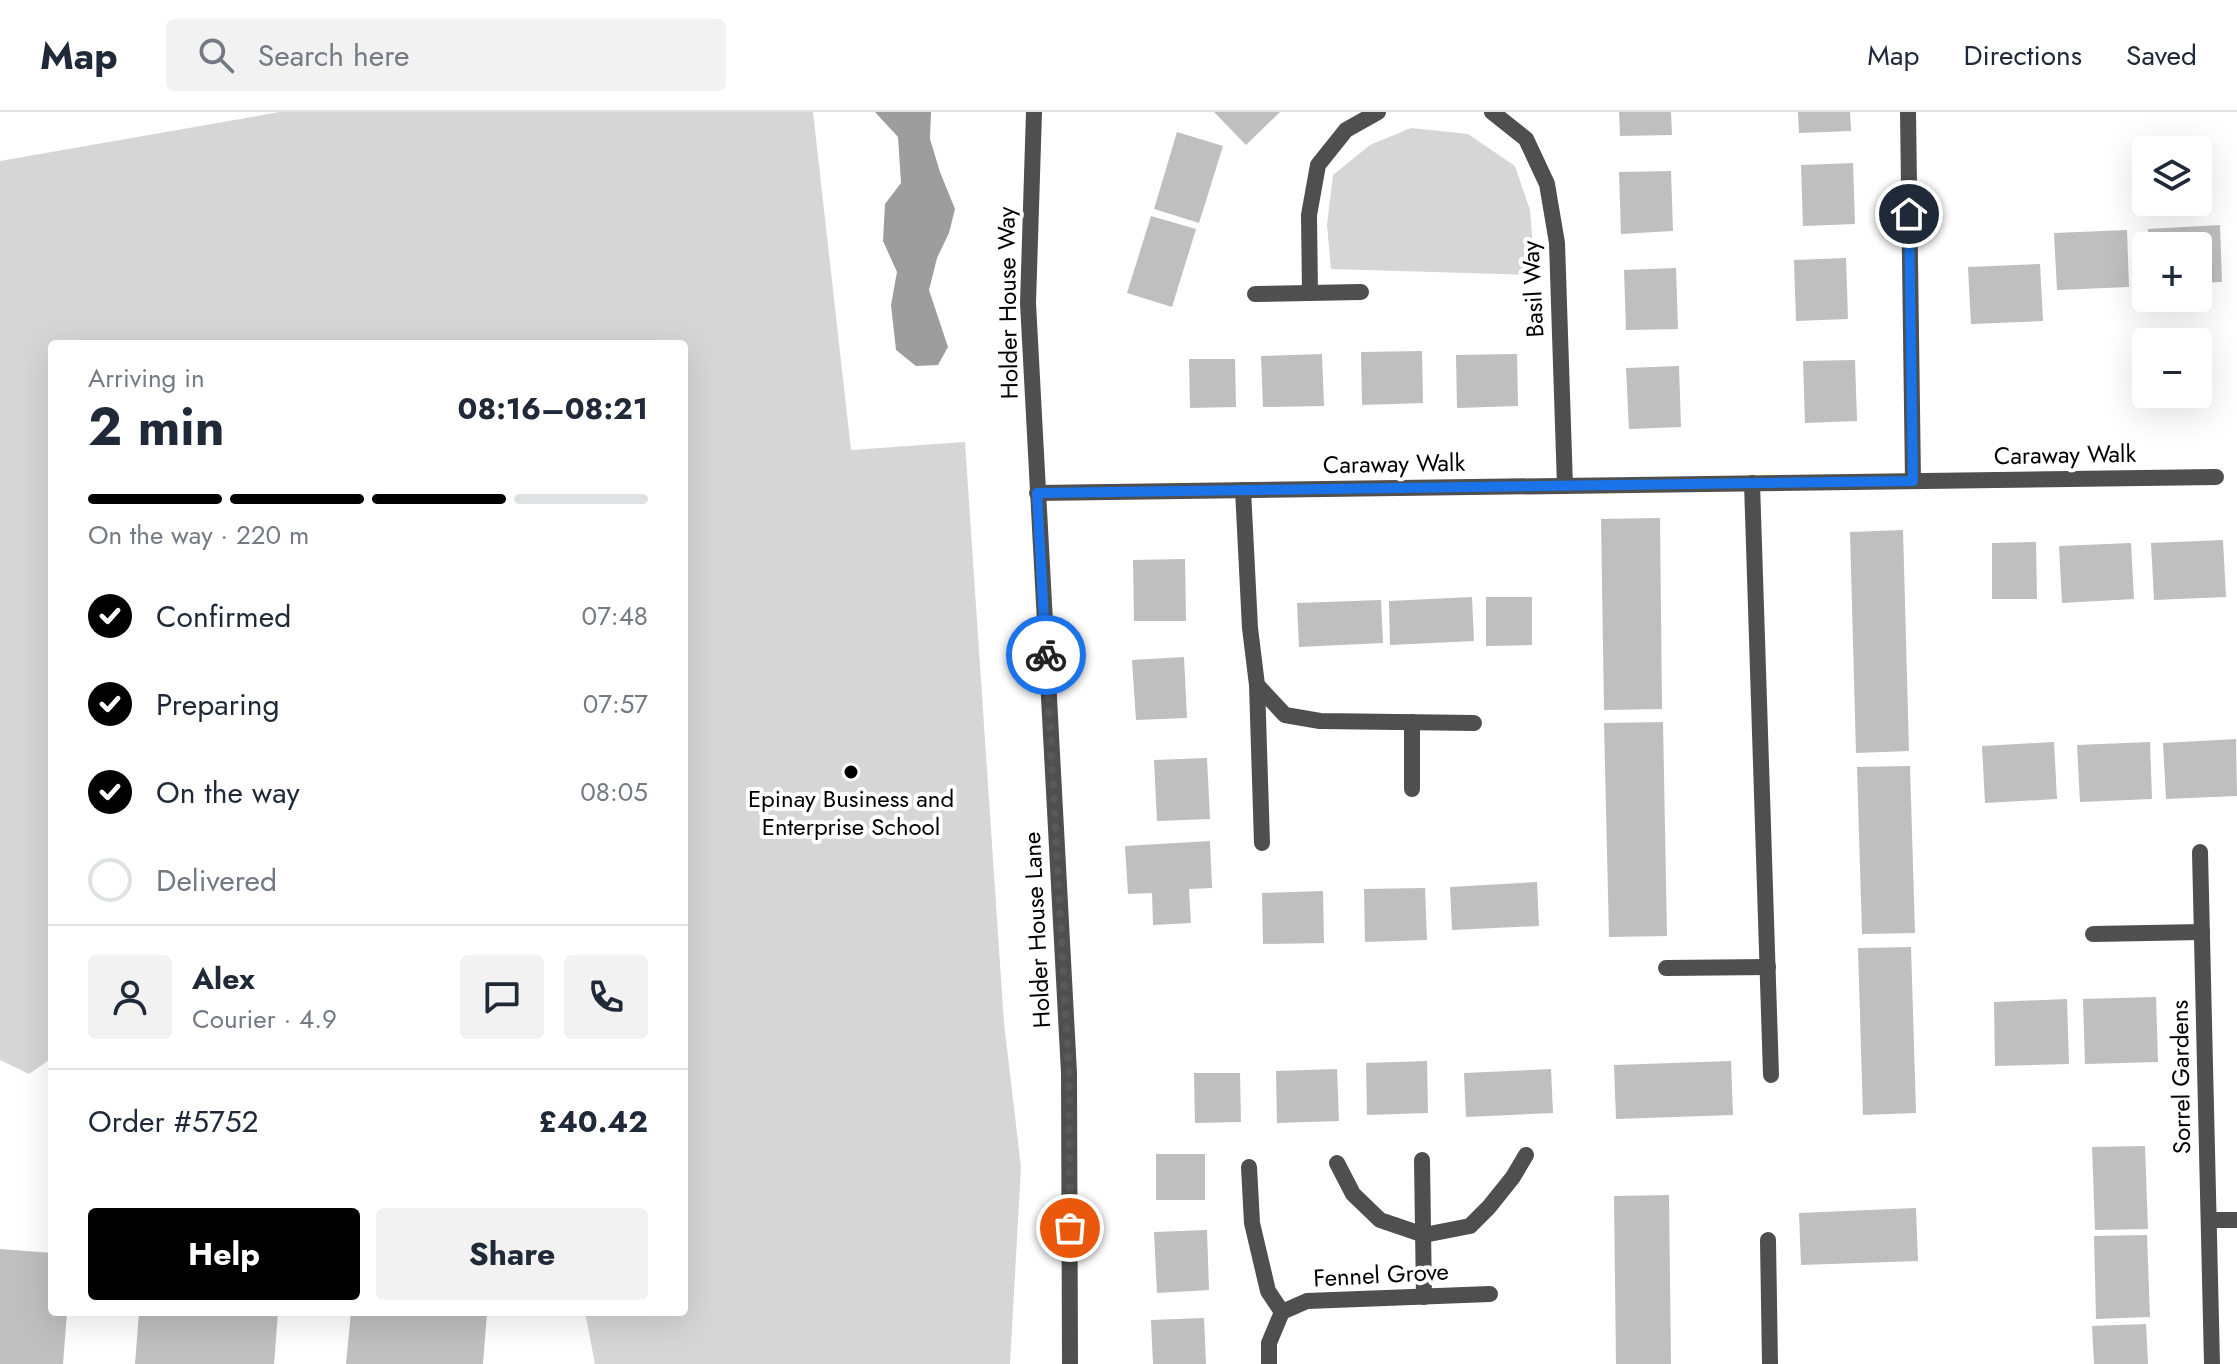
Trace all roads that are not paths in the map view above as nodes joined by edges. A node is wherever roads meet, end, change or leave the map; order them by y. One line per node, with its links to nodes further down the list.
1 (1034, 112): 13 (street, Holder House Way)
2 (1378, 112): 6 (street)
3 (1492, 112): 11 (street, Basil Way)
4 (1908, 112): 9 (street)
5 (1361, 292): 6 (street)
6 (1310, 293): 7 (street)
7 (1255, 294)
8 (2216, 477): 9 (street, Caraway Walk)
9 (1913, 481): 10 (street, Caraway Walk)
10 (1752, 483): 11 (street, Caraway Walk); 22 (street)
11 (1565, 486): 12 (street, Caraway Walk)
12 (1243, 490): 13 (street, Caraway Walk); 14 (street)
13 (1037, 493): 36 (street, Holder House Lane)
14 (1257, 685): 15 (street); 18 (street)
15 (1412, 722): 16 (street); 17 (street)
16 (1474, 723)
17 (1412, 789)
18 (1262, 843)
19 (2200, 852): 20 (street, Sorrel Gardens)
20 (2202, 932): 21 (street); 29 (street, Sorrel Gardens)
21 (2093, 934)
22 (1768, 967): 23 (street); 24 (street)
23 (1666, 968)
24 (1771, 1075)
25 (1526, 1155): 31 (street)
26 (1422, 1160): 31 (street)
27 (1337, 1163): 31 (street)
28 (1249, 1167): 35 (street)
29 (2209, 1220): 30 (street); 39 (street, Sorrel Gardens)
30 (2237, 1220)
31 (1424, 1235): 34 (street)
32 (1768, 1240): 38 (street)
33 (1490, 1294): 34 (street, Fennel Grove)
34 (1424, 1297): 35 (street, Fennel Grove)
35 (1282, 1312): 37 (street)
36 (1070, 1364)
37 (1269, 1364)
38 (1770, 1364)
39 (2212, 1364)

